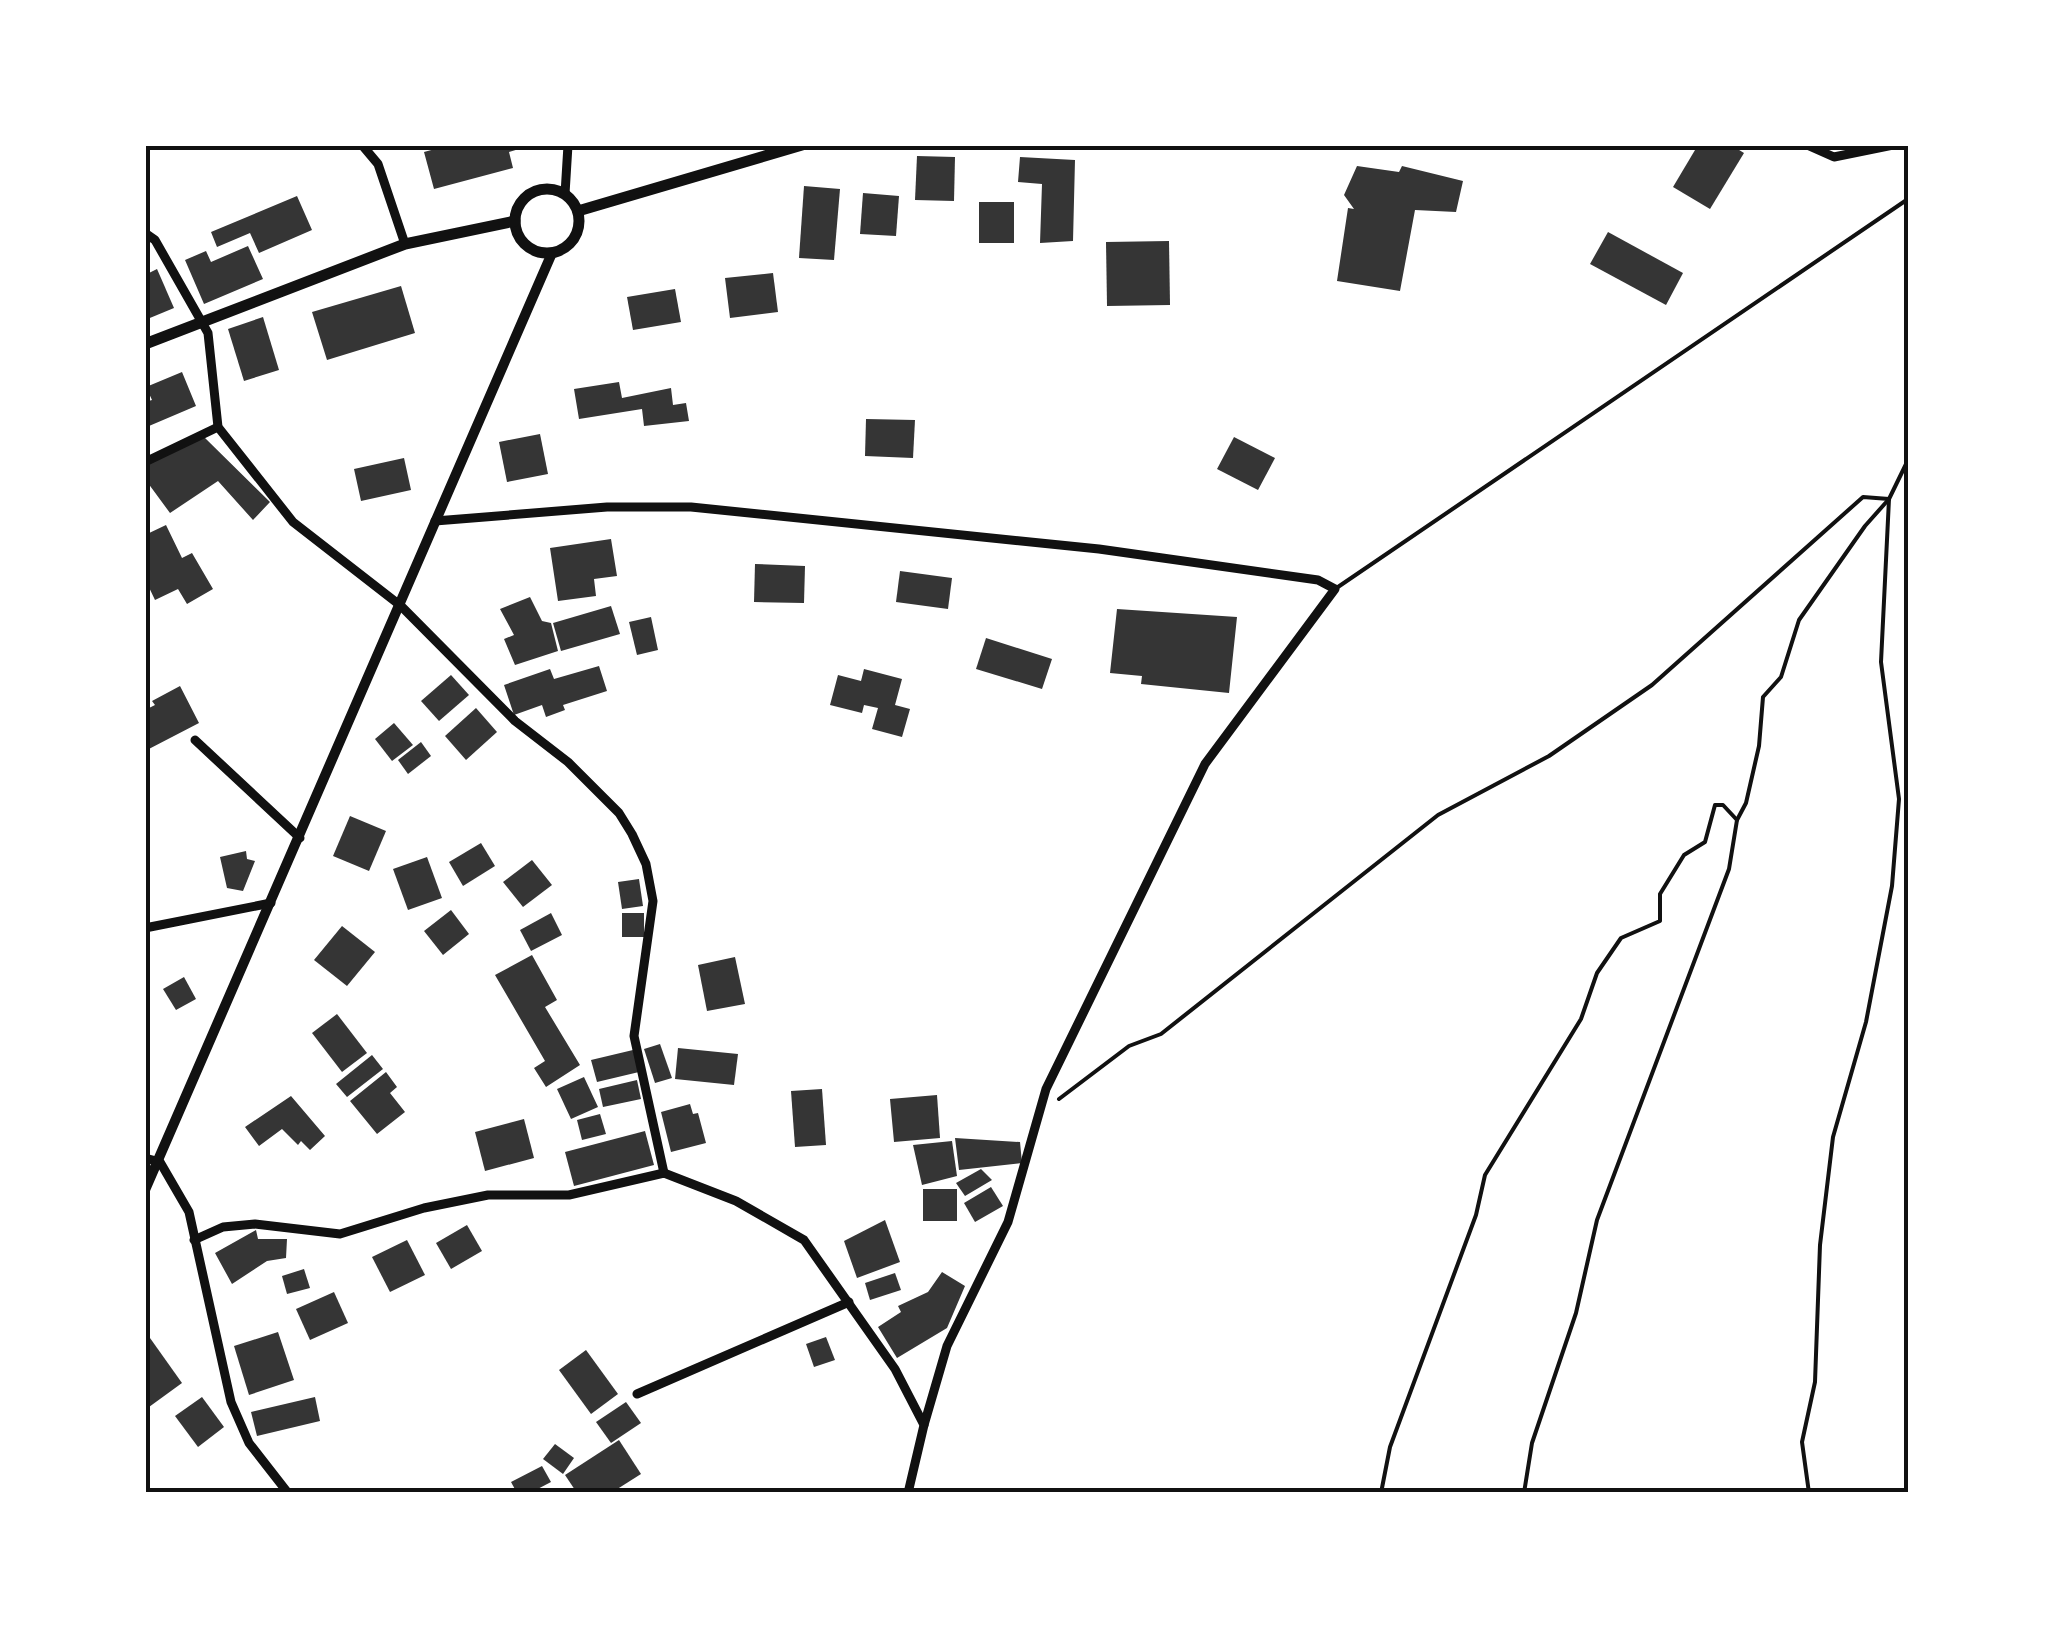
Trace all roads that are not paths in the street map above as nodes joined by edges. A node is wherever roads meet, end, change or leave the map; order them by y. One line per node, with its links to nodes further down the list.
1 (362, 145): 11 (street)
2 (568, 145): 6 (street)
3 (802, 145): 8 (main road)
4 (1807, 145): 5 (street)
5 (1892, 145)
6 (565, 194): 8 (main road); 9 (main road)
7 (1908, 199): 18 (lane)
8 (578, 211): 12 (main road)
9 (515, 220): 11 (main road); 12 (main road)
10 (145, 232): 13 (street)
11 (405, 244): 13 (main road)
12 (552, 252): 17 (street)
13 (200, 321): 14 (main road); 15 (street)
14 (145, 344)
15 (218, 427): 16 (street); 19 (street)
16 (145, 462)
17 (435, 521): 18 (street); 19 (street)
18 (1336, 589): 31 (street)
19 (401, 606): 21 (street); 26 (street)
20 (195, 740): 21 (street)
21 (300, 838): 22 (street)
22 (271, 904): 23 (street); 25 (street)
23 (145, 928)
24 (145, 1158): 25 (street)
25 (160, 1162): 27 (street); 28 (street)
26 (664, 1173): 28 (street); 29 (street)
27 (145, 1190)
28 (194, 1240): 32 (street)
29 (849, 1302): 30 (street); 31 (street)
30 (638, 1394)
31 (924, 1425): 33 (street)
32 (288, 1493)
33 (908, 1493)

